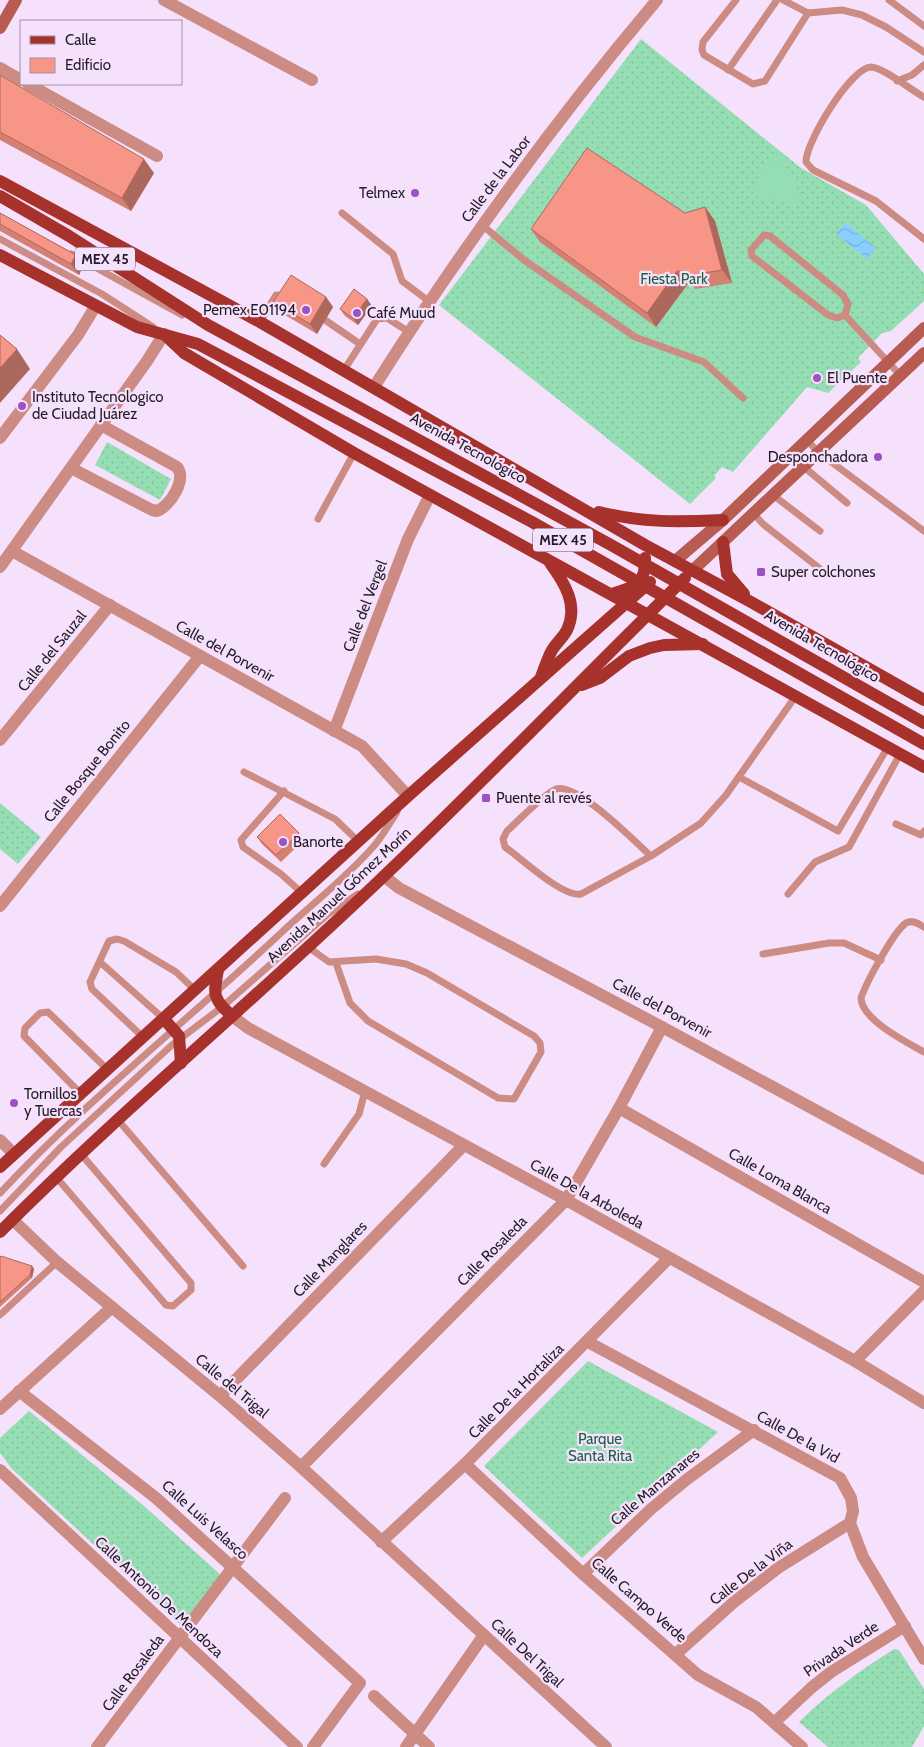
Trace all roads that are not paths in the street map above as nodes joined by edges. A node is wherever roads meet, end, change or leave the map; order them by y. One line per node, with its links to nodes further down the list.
1 (16, 0): 10 (main road)
2 (164, 0): 16 (street)
3 (657, 0): 24 (street, Calle de la Labor)
4 (736, 0): 14 (lane)
5 (777, 0): 14 (lane)
6 (783, 0): 8 (lane)
7 (889, 0): 9 (lane)
8 (808, 13): 11 (lane); 14 (lane)
9 (924, 26)
10 (0, 28)
11 (924, 52)
12 (924, 65): 17 (lane)
13 (0, 68): 15 (street)
14 (728, 70)
15 (20, 79)
16 (312, 80)
17 (897, 81): 19 (lane); 26 (lane)
18 (30, 85): 20 (street)
19 (924, 97)
20 (157, 156)
21 (0, 181): 34 (main road)
22 (0, 196): 35 (main road, Avenida Tecnológico / MEX 45)
23 (342, 213): 30 (lane)
24 (482, 224): 30 (street, Calle de la Labor); 45 (lane)
25 (0, 239): 38 (lane)
26 (924, 239)
27 (64, 250): 35 (lane)
28 (0, 255): 31 (main road, MEX 45)
29 (289, 297): 34 (lane)
30 (430, 302): 37 (street, Calle de la Labor)
31 (95, 307): 38 (main road, MEX 45); 47 (street)
32 (844, 315): 32 (lane); 41 (lane)
33 (325, 320): 39 (lane)
34 (260, 322): 42 (main road)
35 (208, 326): 83 (main road, Avenida Tecnológico / MEX 45)
36 (924, 328): 41 (main road)
37 (409, 332): 39 (lane); 44 (street, Calle de la Labor)
38 (164, 334): 46 (street); 50 (main road); 86 (main road, MEX 45)
39 (360, 344): 42 (lane)
40 (924, 353): 43 (main road)
41 (889, 362): 43 (lane); 48 (main road)
42 (344, 370): 44 (main road)
43 (900, 375): 49 (main road)
44 (374, 386): 56 (main road)
45 (743, 398)
46 (102, 425): 52 (street); 52 (street)
47 (0, 438)
48 (807, 440): 49 (lane); 59 (main road)
49 (818, 452): 51 (main road); 61 (lane)
50 (354, 453): 54 (main road); 58 (lane)
51 (804, 466): 53 (main road); 55 (lane)
52 (71, 468): 64 (street)
53 (773, 494): 57 (main road); 60 (lane)
54 (430, 495): 65 (main road); 84 (street, Calle del Vergel)
55 (847, 503)
56 (587, 510): 59 (main road); 63 (main road)
57 (753, 513): 62 (main road); 68 (lane)
58 (318, 519)
59 (723, 520): 66 (main road)
60 (820, 531)
61 (924, 532)
62 (723, 542): 69 (main road); 72 (main road)
63 (644, 545): 66 (main road); 71 (main road)
64 (12, 551): 67 (street); 74 (street, Calle del Porvenir)
65 (546, 559): 71 (main road); 79 (main road)
66 (675, 561): 69 (main road); 73 (main road, Avenida Manuel Gómez Morín)
67 (0, 567)
68 (819, 568)
69 (692, 571): 70 (main road); 75 (main road, Avenida Manuel Gómez Morín)
70 (709, 581): 72 (main road); 76 (main road)
71 (611, 594): 73 (main road)
72 (751, 602): 82 (main road)
73 (626, 603): 75 (main road); 79 (main road, Avenida Manuel Gómez Morín)
74 (110, 605): 78 (street, Calle del Porvenir); 85 (street, Calle del Sauzal)
75 (648, 614): 76 (main road); 80 (main road, Avenida Manuel Gómez Morín)
76 (678, 631): 77 (main road)
77 (703, 644): 80 (main road); 81 (main road)
78 (200, 656): 84 (street, Calle del Porvenir); 101 (street, Calle Bosque Bonito)
79 (540, 679): 93 (main road, Avenida Manuel Gómez Morín)
80 (579, 685): 98 (main road, Avenida Manuel Gómez Morín)
81 (795, 697): 87 (main road); 91 (lane)
82 (924, 700)
83 (924, 723)
84 (334, 731): 93 (street, Calle del Porvenir)
85 (0, 740)
86 (924, 744)
87 (888, 747): 88 (main road); 91 (lane)
88 (900, 754): 89 (main road); 100 (lane)
89 (924, 767)
90 (244, 772): 92 (lane)
91 (739, 777): 97 (lane)
92 (284, 791): 96 (lane); 99 (lane)
93 (408, 796): 96 (main road, Avenida Manuel Gómez Morín); 110 (lane)
94 (896, 824): 95 (lane)
95 (924, 830)
96 (358, 841): 99 (main road, Avenida Manuel Gómez Morín)
97 (651, 856): 97 (lane)
98 (384, 876): 103 (main road, Avenida Manuel Gómez Morín); 111 (lane); 114 (street, Calle del Porvenir)
99 (301, 892): 108 (main road, Avenida Manuel Gómez Morín)
100 (788, 894)
101 (0, 906)
102 (924, 927): 105 (lane)
103 (308, 947): 107 (lane); 112 (main road, Avenida Manuel Gómez Morín)
104 (763, 954): 105 (lane)
105 (881, 960): 117 (lane)
106 (100, 962): 109 (lane); 113 (lane); 115 (lane)
107 (336, 962): 107 (lane)
108 (218, 970): 109 (main road, Avenida Manuel Gómez Morín); 110 (main road)
109 (195, 990): 113 (main road, Avenida Manuel Gómez Morín)
110 (215, 995): 111 (main road); 113 (lane)
111 (222, 1006): 112 (main road); 116 (lane)
112 (232, 1016): 118 (main road, Avenida Manuel Gómez Morín); 120 (street, Calle De la Arboleda)
113 (168, 1023): 115 (main road, Avenida Manuel Gómez Morín); 116 (main road); 132 (lane)
114 (662, 1026): 122 (street, Calle Rosaleda); 130 (street, Calle del Porvenir)
115 (144, 1038): 119 (main road, Avenida Manuel Gómez Morín)
116 (180, 1040): 118 (main road); 134 (lane)
117 (924, 1052)
118 (181, 1063): 123 (main road, Avenida Manuel Gómez Morín)
119 (108, 1070): 121 (main road, Avenida Manuel Gómez Morín); 121 (lane)
120 (365, 1091): 125 (street, Calle De la Arboleda); 128 (lane)
121 (81, 1094): 126 (main road, Avenida Manuel Gómez Morín)
122 (619, 1108): 133 (street, Calle Rosaleda); 140 (street, Calle Loma Blanca)
123 (118, 1120): 127 (main road, Avenida Manuel Gómez Morín); 139 (lane)
124 (0, 1140): 126 (street)
125 (464, 1145): 133 (street, Calle De la Arboleda); 147 (street, Calle Manglares)
126 (14, 1154): 129 (main road, Avenida Manuel Gómez Morín)
127 (81, 1154): 131 (main road, Avenida Manuel Gómez Morín); 131 (lane)
128 (324, 1164)
129 (0, 1167)
130 (924, 1169)
131 (56, 1177): 135 (main road, Avenida Manuel Gómez Morín)
132 (0, 1193)
133 (566, 1200): 137 (street, Calle De la Arboleda); 152 (street, Calle Rosaleda)
134 (0, 1212)
135 (13, 1220): 136 (main road, Avenida Manuel Gómez Morín); 138 (street, Calle del Trigal)
136 (0, 1232)
137 (669, 1258): 144 (street, Calle De la Hortaliza); 145 (street, Calle De la Arboleda)
138 (57, 1262): 142 (street, Calle del Trigal); 143 (lane)
139 (243, 1266)
140 (924, 1282)
141 (924, 1291): 145 (street)
142 (111, 1308): 146 (street); 147 (street, Calle del Trigal)
143 (0, 1316)
144 (588, 1342): 150 (street, Calle De la Vid); 151 (street, Calle De la Hortaliza)
145 (855, 1361): 148 (street, Calle De la Arboleda)
146 (19, 1391): 149 (street); 157 (street, Calle Luis Velasco)
147 (220, 1396): 152 (street, Calle del Trigal)
148 (924, 1403)
149 (0, 1409)
150 (754, 1430): 155 (street, Calle De la Vid); 158 (street, Calle Manzanares)
151 (465, 1464): 156 (street, Calle De la Hortaliza); 158 (street, Calle Campo Verde)
152 (301, 1467): 156 (street, Calle del Trigal)
153 (0, 1470): 162 (street, Calle Antonio De Mendoza)
154 (285, 1498): 157 (street, Calle Rosaleda)
155 (850, 1523): 160 (street, Calle De la Vid); 163 (street, Calle De la Viña)
156 (381, 1542): 159 (street, Calle del Trigal)
157 (233, 1567): 162 (street, Calle Rosaleda); 170 (street, Calle Luis Velasco)
158 (583, 1574): 163 (street, Calle Campo Verde)
159 (426, 1583): 161 (street, Calle Del Trigal)
160 (905, 1626): 164 (street, Calle De la Vid); 166 (street, Privada Verde)
161 (484, 1634): 167 (street); 173 (street, Calle Del Trigal)
162 (179, 1639): 168 (street, Calle Rosaleda); 169 (street, Calle Antonio De Mendoza)
163 (676, 1654): 166 (street, Calle Campo Verde)
164 (924, 1659)
165 (374, 1696): 167 (street)
166 (776, 1722): 174 (street, Calle Campo Verde)
167 (416, 1734): 171 (street); 172 (street)
168 (97, 1747)
169 (297, 1747)
170 (313, 1747)
171 (406, 1747)
172 (429, 1747)
173 (606, 1747)
174 (802, 1747)

